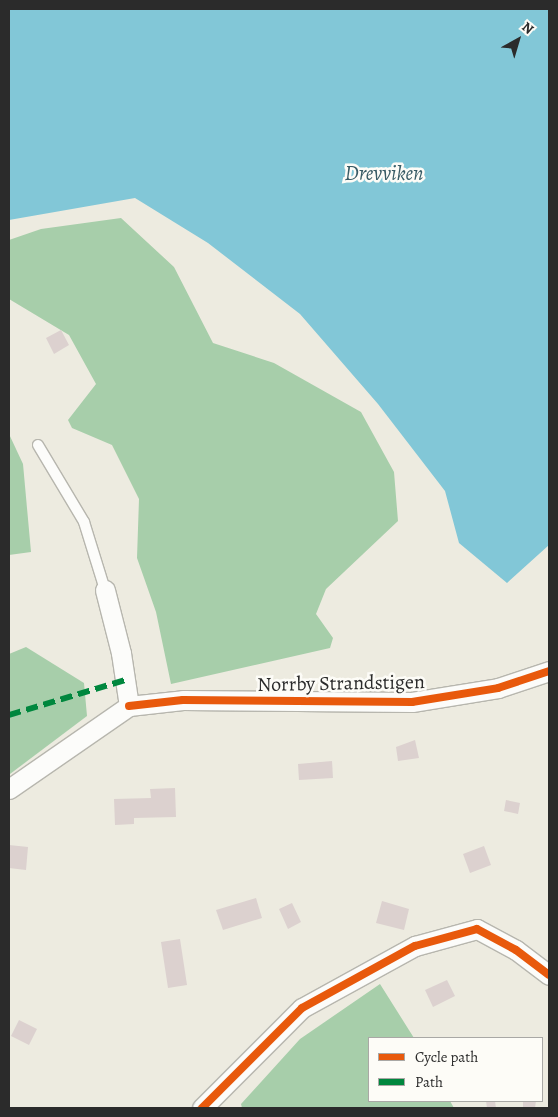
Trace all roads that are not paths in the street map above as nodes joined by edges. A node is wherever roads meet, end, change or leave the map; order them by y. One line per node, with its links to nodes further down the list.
1 (38, 445): 2 (lane)
2 (105, 590): 4 (street)
3 (549, 671): 4 (street, Norrby Strandstigen)
4 (129, 706): 5 (street)
5 (9, 788)
6 (549, 975): 7 (street)
7 (202, 1108)

